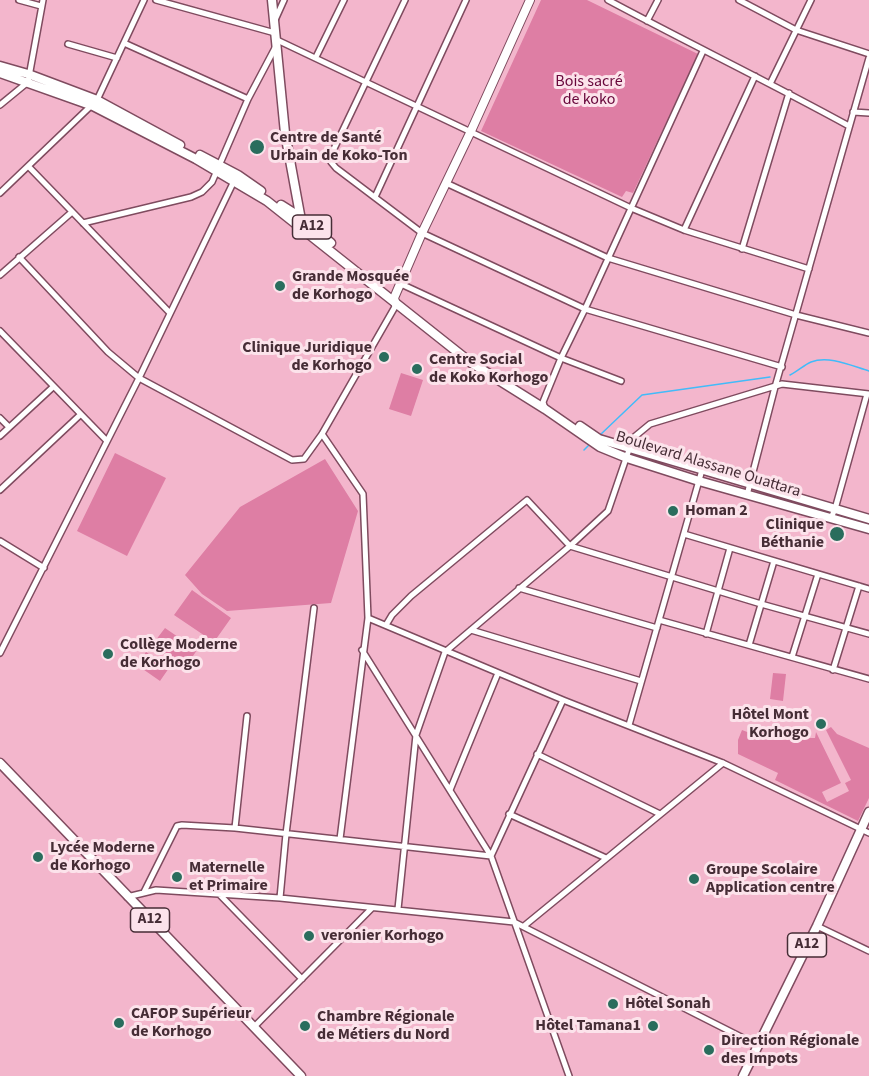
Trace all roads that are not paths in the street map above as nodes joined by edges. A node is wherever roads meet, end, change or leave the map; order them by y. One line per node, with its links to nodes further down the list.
1 (19, 0): 14 (street)
2 (144, 0): 19 (street)
3 (156, 0): 18 (street)
4 (272, 0): 16 (main road)
5 (284, 0): 16 (street)
6 (344, 0): 23 (street)
7 (405, 0): 30 (street)
8 (466, 0): 36 (street)
9 (530, 0): 40 (street)
10 (608, 0): 15 (street)
11 (658, 0): 15 (street)
12 (739, 0): 17 (street)
13 (811, 0): 17 (street)
14 (42, 3): 29 (street)
15 (647, 21): 21 (street)
16 (273, 23): 18 (main road)
17 (796, 30): 22 (street); 31 (street)
18 (275, 40): 23 (street); 33 (street); 49 (main road)
19 (124, 43): 24 (street); 33 (street)
20 (68, 44): 24 (street)
21 (703, 51): 28 (street); 47 (street)
22 (869, 54)
23 (316, 57): 30 (street)
24 (117, 58): 34 (street)
25 (869, 58): 37 (street)
26 (0, 66): 29 (main road, Boulevard Alassane Ouattara / A12)
27 (0, 73): 29 (main road, Boulevard Alassane Ouattara / A12)
28 (755, 76): 31 (street); 51 (street)
29 (28, 78): 34 (main road, Boulevard Alassane Ouattara / A12); 35 (street)
30 (367, 82): 36 (street); 46 (street)
31 (770, 84): 32 (street)
32 (789, 93): 39 (street); 53 (street)
33 (248, 99): 42 (street)
34 (95, 103): 41 (street); 42 (main road, Boulevard Alassane Ouattara / A12)
35 (0, 105)
36 (417, 105): 40 (street); 46 (street)
37 (853, 112): 38 (street); 39 (street)
38 (869, 113)
39 (849, 126): 56 (street)
40 (471, 131): 44 (street); 47 (street)
41 (29, 167): 45 (street); 48 (street)
42 (218, 168): 43 (main road, Boulevard Alassane Ouattara / A12); 50 (street)
43 (236, 179): 49 (main road, Boulevard Alassane Ouattara / A12); 61 (street)
44 (446, 183): 52 (street); 55 (street)
45 (0, 193)
46 (375, 197): 52 (street)
47 (631, 208): 51 (street); 55 (street)
48 (72, 212): 50 (street); 54 (street)
49 (301, 222): 59 (main road, Boulevard Alassane Ouattara / A12)
50 (83, 223): 61 (street)
51 (684, 230): 53 (street)
52 (422, 233): 58 (street); 60 (street)
53 (742, 249): 56 (street)
54 (19, 257): 57 (street); 67 (street)
55 (608, 258): 60 (street); 62 (street)
56 (809, 269): 62 (street)
57 (0, 275)
58 (401, 284): 59 (street); 65 (street)
59 (395, 302): 72 (main road, Boulevard Alassane Ouattara / A12); 76 (street)
60 (585, 309): 65 (street); 66 (street)
61 (170, 313): 67 (street)
62 (796, 315): 64 (street); 66 (street)
63 (0, 331): 69 (street)
64 (869, 333)
65 (561, 358): 68 (street); 72 (street)
66 (782, 367): 70 (street)
67 (139, 378): 76 (street); 79 (street)
68 (621, 381)
69 (53, 387): 73 (street); 75 (street)
70 (775, 387): 71 (street); 80 (street); 84 (street)
71 (868, 394): 87 (street)
72 (544, 406): 78 (main road, Boulevard Alassane Ouattara / A12)
73 (80, 415): 79 (street); 85 (street)
74 (0, 418): 75 (street)
75 (9, 427): 77 (street)
76 (322, 434): 106 (street)
77 (0, 436)
78 (592, 438): 80 (main road, Boulevard Alassane Ouattara / A12); 81 (main road, Boulevard Alassane Ouattara / A12)
79 (106, 440): 96 (street)
80 (630, 448): 81 (street); 82 (main road, Boulevard Alassane Ouattara / A12)
81 (627, 458): 83 (main road, Boulevard Alassane Ouattara / A12); 93 (street)
82 (702, 470): 83 (street); 84 (main road, Boulevard Alassane Ouattara / A12)
83 (699, 481): 86 (main road, Boulevard Alassane Ouattara / A12); 91 (street)
84 (749, 484): 86 (street); 87 (main road, Boulevard Alassane Ouattara / A12)
85 (0, 490)
86 (747, 495): 88 (main road, Boulevard Alassane Ouattara / A12)
87 (836, 509): 88 (street); 89 (main road, Boulevard Alassane Ouattara / A12)
88 (831, 518): 90 (main road, Boulevard Alassane Ouattara / A12)
89 (869, 519)
90 (869, 529)
91 (684, 534): 94 (street); 98 (street)
92 (0, 541): 96 (street)
93 (570, 546): 98 (street); 100 (street); 108 (street)
94 (730, 548): 95 (street); 102 (street)
95 (774, 561): 97 (street); 103 (street)
96 (44, 568): 116 (street)
97 (818, 574): 99 (street); 105 (street)
98 (672, 575): 102 (street); 107 (street)
99 (859, 586): 101 (street); 110 (street)
100 (519, 588): 109 (street); 111 (street)
101 (869, 589)
102 (718, 590): 103 (street); 112 (street)
103 (761, 604): 105 (street); 114 (street)
104 (314, 608): 136 (street)
105 (804, 616): 110 (street); 118 (street)
106 (368, 618): 108 (street); 115 (street)
107 (659, 620): 109 (street); 112 (street)
108 (386, 626): 117 (street)
109 (657, 628): 122 (street)
110 (847, 628): 113 (street); 119 (street)
111 (471, 630): 117 (street); 122 (street)
112 (706, 634): 114 (street)
113 (869, 634)
114 (749, 645): 118 (street)
115 (362, 650): 126 (street); 137 (street)
116 (0, 652)
117 (445, 652): 120 (street); 126 (street)
118 (792, 657): 119 (street)
119 (834, 670): 121 (street)
120 (498, 673): 123 (street); 130 (street)
121 (869, 679)
122 (641, 681): 125 (street)
123 (563, 700): 125 (street); 127 (street)
124 (246, 716): 134 (street)
125 (629, 725): 128 (street)
126 (416, 735): 130 (street); 138 (street)
127 (537, 754): 132 (street); 133 (street)
128 (723, 762): 133 (street); 135 (street)
129 (0, 763): 143 (main road, A12)
130 (450, 790): 139 (street)
131 (869, 812): 135 (main road, A12)
132 (509, 814): 139 (street); 140 (street)
133 (660, 814): 140 (street)
134 (235, 828): 136 (street); 141 (street)
135 (865, 831): 148 (main road, A12)
136 (286, 834): 137 (street); 144 (street)
137 (340, 839): 138 (street)
138 (406, 847): 139 (street); 146 (street)
139 (490, 856): 147 (street)
140 (606, 858): 149 (street)
141 (144, 892): 142 (street); 143 (street)
142 (219, 895): 144 (street); 151 (street)
143 (127, 897): 152 (main road, A12)
144 (280, 898): 145 (street)
145 (372, 908): 146 (street); 151 (street)
146 (398, 909): 147 (street)
147 (514, 922): 149 (street); 155 (street)
148 (817, 926): 150 (street); 153 (main road, A12)
149 (524, 927): 153 (street)
150 (869, 951)
151 (302, 980): 152 (street)
152 (254, 1027): 154 (main road, A12)
153 (757, 1045): 156 (main road, A12)
154 (295, 1074)
155 (569, 1076)
156 (743, 1076)

